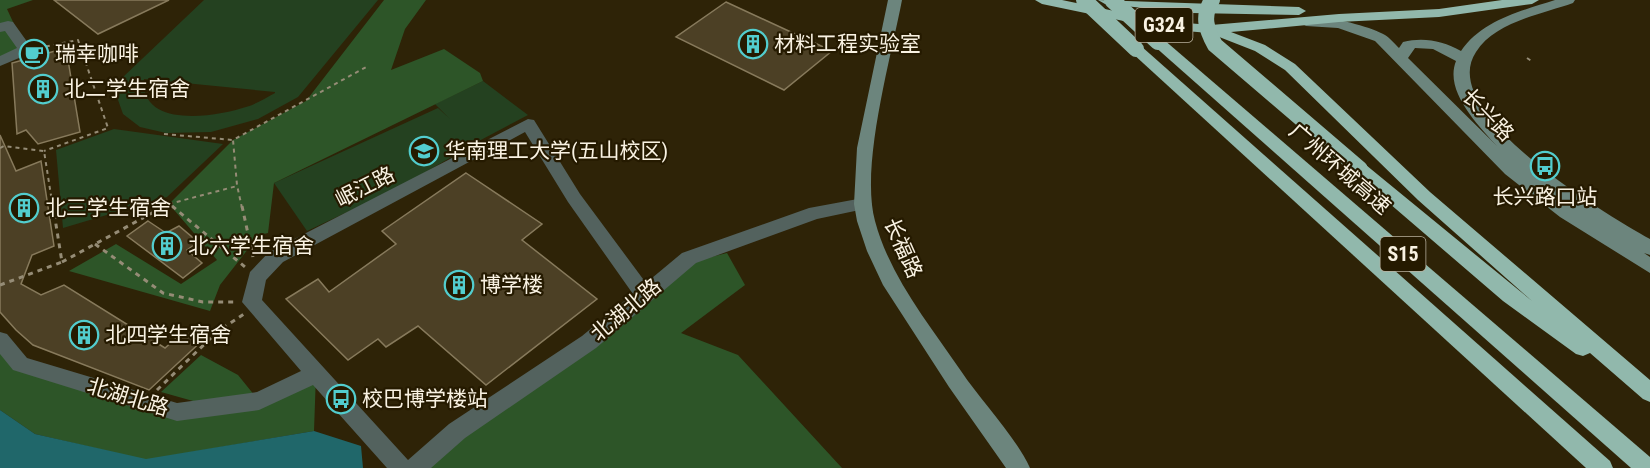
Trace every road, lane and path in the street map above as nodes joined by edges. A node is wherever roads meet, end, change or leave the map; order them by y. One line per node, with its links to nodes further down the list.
1 (909, 0): 11 (street, 长福路)
2 (1042, 0): 15 (highway, G324)
3 (1084, 0): 45 (highway, S15, bridge)
4 (1105, 0): 12 (highway)
5 (1112, 0): 46 (highway, 广州环城高速 / S15, bridge)
6 (1187, 0): 8 (highway, G324)
7 (1212, 0): 40 (highway, bridge)
8 (1294, 0)
9 (1532, 0): 12 (highway, G324)
10 (1568, 0): 19 (street, 长兴路)
11 (895, 7): 29 (street, 长福路)
12 (1438, 13): 13 (highway, G324)
13 (1289, 22): 15 (highway, G324); 17 (street, 长兴路)
14 (0, 28): 16 (street)
15 (1211, 29): 40 (highway)
16 (26, 50): 20 (street); 26 (path)
17 (1401, 57): 19 (street); 33 (street, 长兴路)
18 (1527, 57): 21 (path)
19 (1464, 59): 31 (street, 长兴路)
20 (0, 61)
21 (1533, 62)
22 (368, 66): 24 (path)
23 (164, 134): 24 (path)
24 (234, 140): 27 (path)
25 (0, 148): 26 (path)
26 (44, 151): 32 (path)
27 (237, 185): 28 (path); 34 (path)
28 (169, 204): 30 (path); 34 (path)
29 (863, 204): 36 (street, 北湖北路); 44 (street, 长福路)
30 (95, 244): 32 (path); 37 (path)
31 (1650, 248)
32 (62, 262): 35 (path)
33 (1650, 266)
34 (257, 277): 36 (street, 岷江路); 37 (street)
35 (0, 285)
36 (644, 294): 43 (street, 北湖北路)
37 (254, 304): 39 (street); 41 (path)
38 (0, 340): 41 (street, 北湖北路)
39 (316, 374): 41 (street, 北湖北路); 42 (street)
40 (1650, 394)
41 (144, 402)
42 (401, 468)
43 (415, 468)
44 (1019, 468)
45 (1602, 468)
46 (1647, 468)

